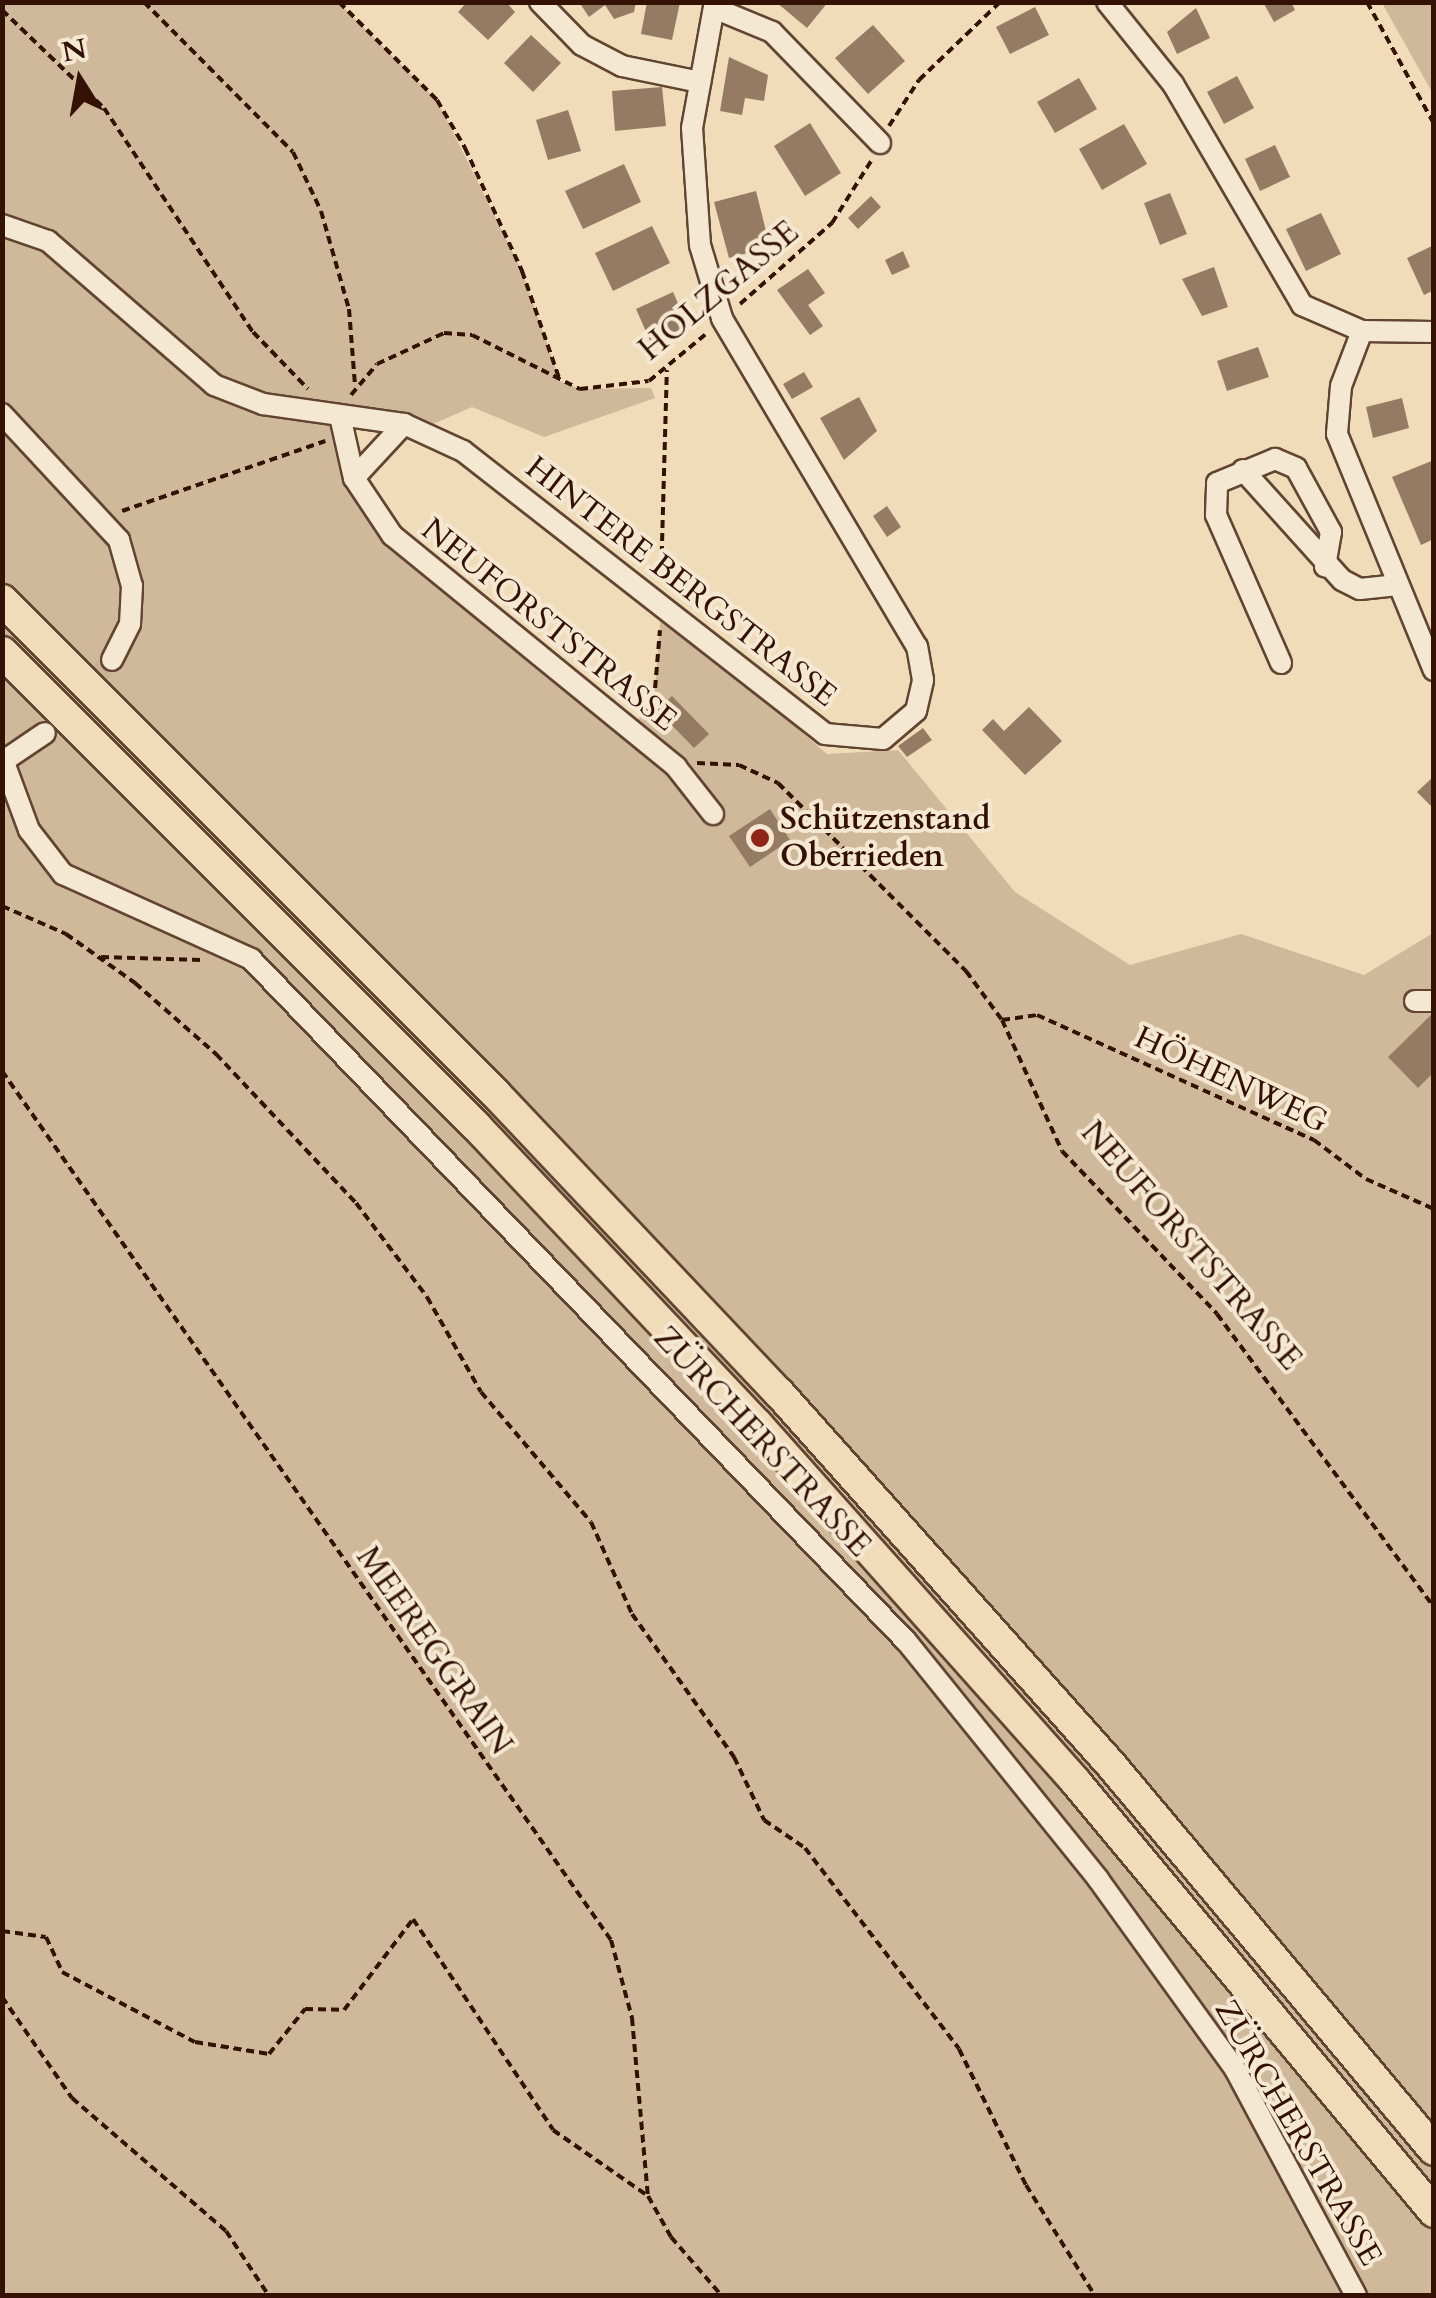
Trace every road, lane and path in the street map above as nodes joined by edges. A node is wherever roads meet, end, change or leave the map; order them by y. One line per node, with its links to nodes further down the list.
1 (144, 2): 18 (path)
2 (339, 2): 17 (path)
3 (540, 2): 9 (street)
4 (1000, 2): 11 (path, HOLZGASSE)
5 (1107, 2): 14 (street)
6 (1367, 2): 10 (path)
7 (714, 5): 9 (street, HINTERE BERGSTRASSE); 11 (street)
8 (2, 10): 19 (path)
9 (700, 82): 13 (street, HINTERE BERGSTRASSE)
10 (1434, 124)
11 (880, 143): 13 (path, HOLZGASSE)
12 (2, 226): 22 (street, HINTERE BERGSTRASSE)
13 (722, 318): 16 (path, HOLZGASSE); 29 (street, HINTERE BERGSTRASSE)
14 (1362, 331): 15 (street); 27 (street)
15 (1434, 332)
16 (668, 370): 17 (path, HOLZGASSE); 29 (path)
17 (560, 381): 18 (path, HOLZGASSE)
18 (356, 387): 22 (path, HOLZGASSE)
19 (312, 392)
20 (2, 414): 25 (street)
21 (404, 424): 22 (street, HINTERE BERGSTRASSE); 24 (street); 29 (street, HINTERE BERGSTRASSE)
22 (339, 425): 24 (street, NEUFORSTSTRASSE); 25 (path)
23 (1243, 470): 26 (street); 26 (street); 32 (street)
24 (354, 478): 37 (street, NEUFORSTSTRASSE)
25 (106, 518): 31 (street)
26 (1325, 566): 27 (street)
27 (1398, 585): 33 (street)
28 (2, 600): 48 (highway)
29 (661, 610): 34 (path)
30 (2, 652): 50 (highway)
31 (112, 660)
32 (1281, 662)
33 (1434, 670)
34 (654, 701)
35 (45, 733): 36 (street)
36 (4, 758): 54 (street, ZÜRCHERSTRASSE)
37 (676, 767): 38 (street, NEUFORSTSTRASSE); 42 (path, NEUFORSTSTRASSE)
38 (712, 814)
39 (2, 906): 40 (path)
40 (98, 957): 41 (path); 53 (path)
41 (210, 961)
42 (1002, 1020): 44 (path, HÖHENWEG); 45 (path, NEUFORSTSTRASSE)
43 (2, 1071): 49 (path, MEEREGGRAIN)
44 (1434, 1209)
45 (1434, 1607)
46 (2, 1931): 49 (path)
47 (2, 1997): 51 (path)
48 (1434, 2150)
49 (648, 2196): 52 (path, MEEREGGRAIN)
50 (1434, 2212)
51 (269, 2296)
52 (722, 2296)
53 (1095, 2296)
54 (1356, 2296)

